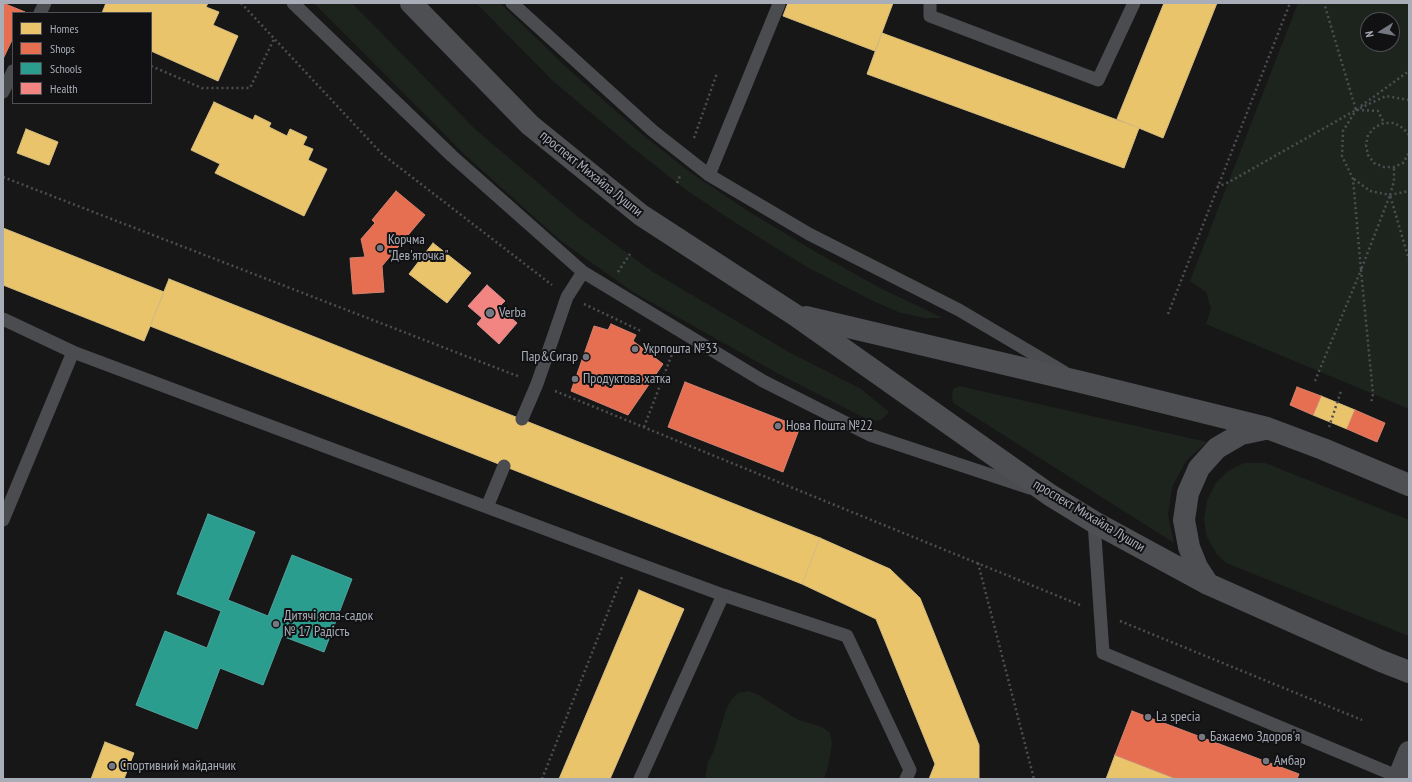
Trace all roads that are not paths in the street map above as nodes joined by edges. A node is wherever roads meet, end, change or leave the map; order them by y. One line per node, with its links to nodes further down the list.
1 (45, 3): 8 (lane)
2 (293, 3): 12 (lane)
3 (411, 3): 13 (main road, проспект Михайла Лушпи)
4 (512, 3): 11 (lane)
5 (930, 3): 6 (lane)
6 (1134, 3)
7 (779, 4): 11 (lane)
8 (40, 12)
9 (12, 73): 10 (lane)
10 (3, 92)
11 (709, 175): 16 (lane)
12 (583, 272): 17 (lane); 21 (lane)
13 (795, 315): 16 (main road, проспект Михайла Лушпи); 21 (main road, проспект Михайла Лушпи)
14 (3, 319): 15 (lane)
15 (73, 352): 22 (lane); 23 (lane)
16 (1081, 382): 18 (main road, проспект Михайла Лушпи)
17 (522, 419)
18 (1267, 428): 20 (main road, проспект Михайла Лушпи); 25 (main road)
19 (504, 466): 22 (lane)
20 (1409, 485)
21 (1050, 495): 24 (main road, проспект Михайла Лушпи)
22 (487, 508): 26 (lane)
23 (3, 520)
24 (1094, 522): 25 (main road, проспект Михайла Лушпи); 29 (lane)
25 (1208, 584): 27 (main road, проспект Михайла Лушпи)
26 (723, 595): 30 (lane); 31 (lane)
27 (1409, 672)
28 (1409, 752): 29 (street)
29 (1399, 778)
30 (640, 779)
31 (906, 779)

